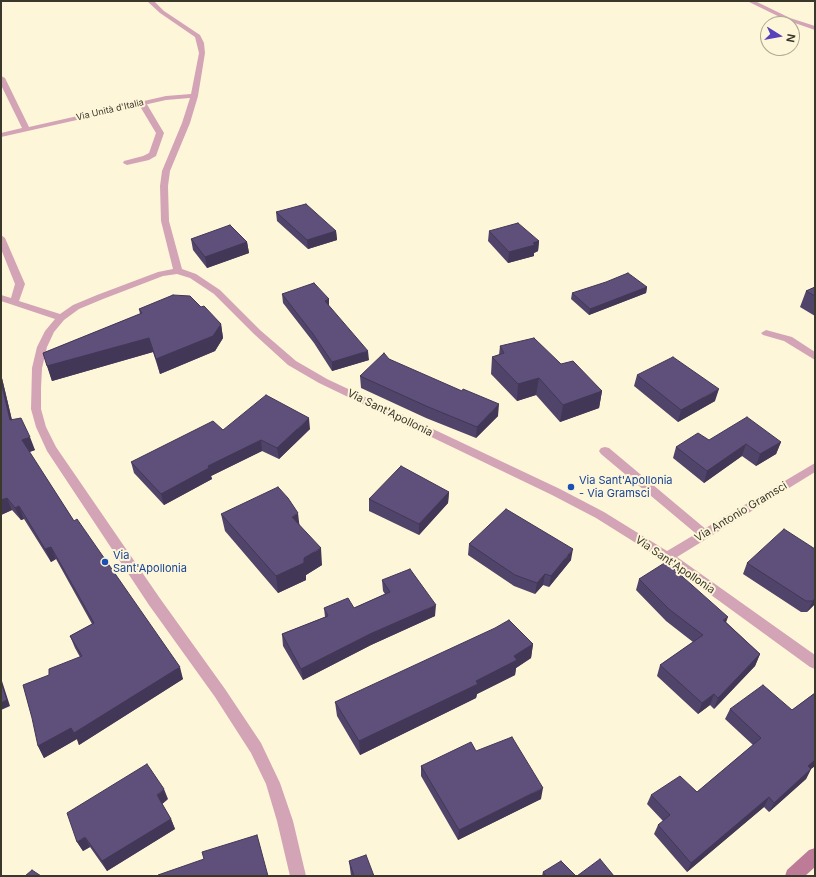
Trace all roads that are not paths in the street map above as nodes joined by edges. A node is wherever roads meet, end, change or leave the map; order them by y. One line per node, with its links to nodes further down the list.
1 (150, 1): 5 (street)
2 (750, 1): 3 (street)
3 (815, 28)
4 (1, 78): 7 (street)
5 (194, 96): 6 (street, Via Unità d'Italia); 11 (street)
6 (142, 103): 7 (street, Via Unità d'Italia); 9 (street)
7 (26, 129): 8 (street, Via Unità d'Italia)
8 (1, 135)
9 (127, 163)
10 (1, 238): 13 (street)
11 (178, 271): 14 (street); 20 (street, Via Sant'Apollonia)
12 (1, 298): 13 (street)
13 (14, 302): 14 (street)
14 (61, 318): 23 (street)
15 (766, 333): 16 (street)
16 (815, 357)
17 (605, 451): 19 (street)
18 (815, 467): 19 (street, Via Antonio Gramsci)
19 (704, 534): 20 (street, Via Antonio Gramsci)
20 (667, 557): 21 (street, Via Sant'Apollonia)
21 (815, 663)
22 (815, 856): 24 (main road)
23 (298, 876)
24 (793, 876)

